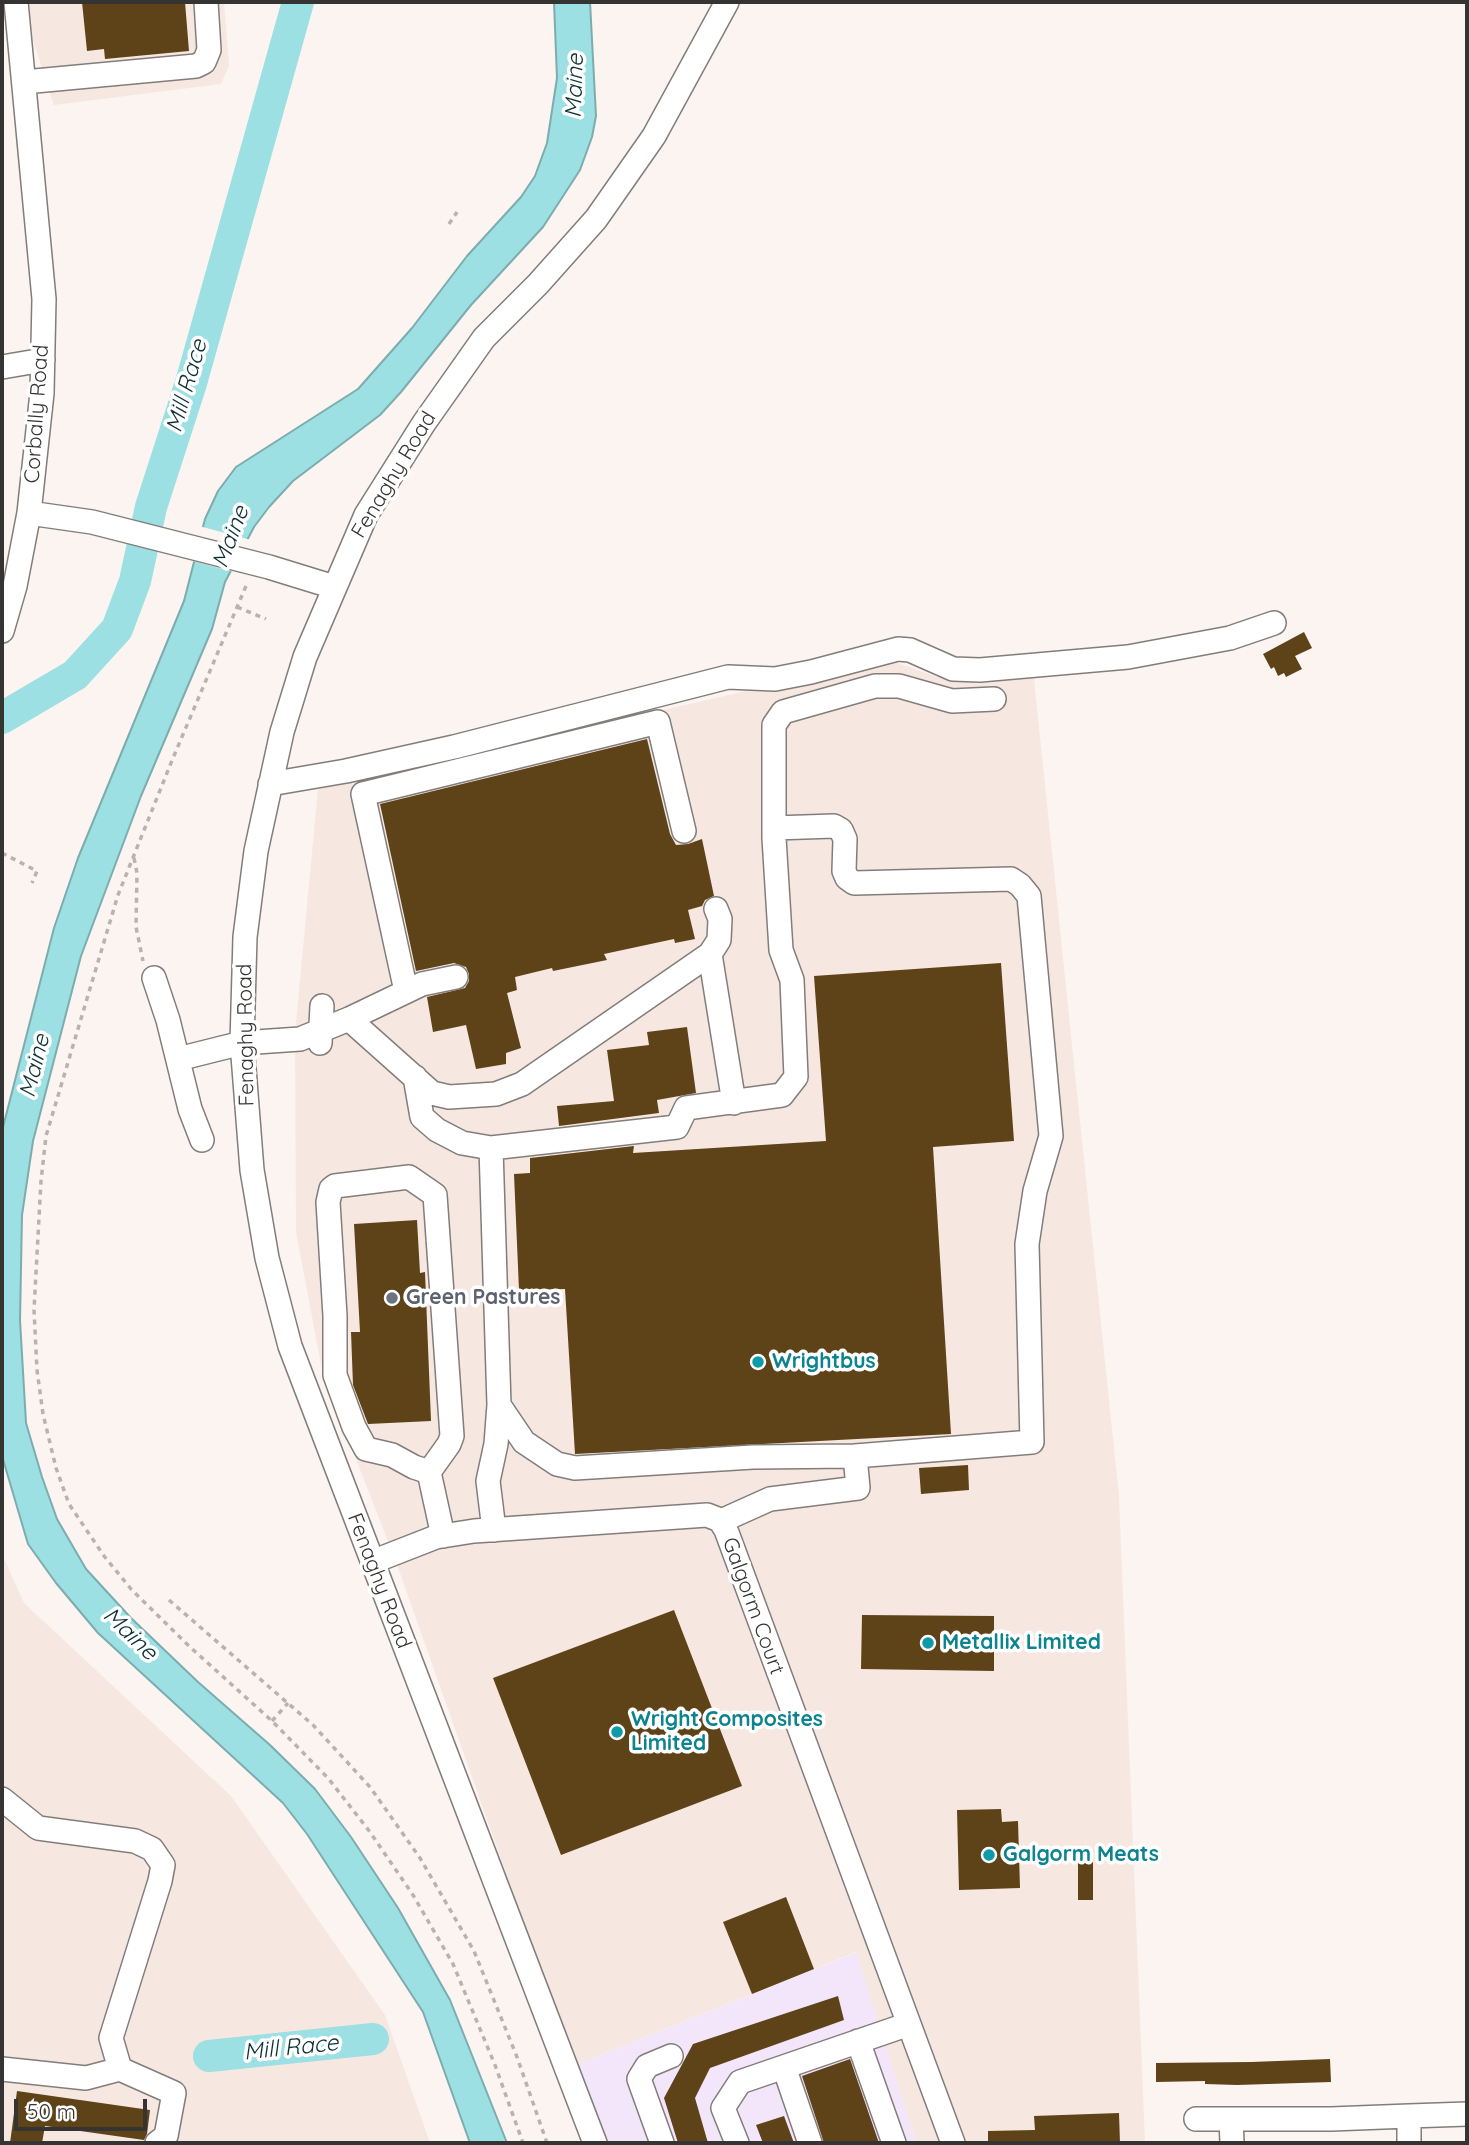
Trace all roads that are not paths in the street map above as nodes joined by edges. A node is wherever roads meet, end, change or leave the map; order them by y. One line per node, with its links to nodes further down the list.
1 (16, 2): 4 (street, Corbally Road)
2 (206, 2): 4 (street)
3 (727, 2): 8 (street, Fenaghy Road)
4 (24, 82): 5 (street, Corbally Road)
5 (43, 360): 6 (street); 7 (street, Corbally Road)
6 (2, 367)
7 (29, 513): 8 (street, Corbally Road); 10 (street)
8 (334, 587): 12 (street, Fenaghy Road)
9 (1274, 623): 12 (street)
10 (2, 631)
11 (994, 699): 13 (street)
12 (270, 784): 23 (street, Fenaghy Road)
13 (774, 828): 26 (street); 30 (street)
14 (684, 831): 19 (street)
15 (716, 909): 16 (street)
16 (710, 954): 25 (street); 26 (street)
17 (456, 976): 19 (street)
18 (154, 978): 24 (street)
19 (406, 991): 21 (street)
20 (322, 1006): 22 (street)
21 (349, 1019): 22 (street); 25 (street)
22 (321, 1037): 23 (street)
23 (242, 1043): 24 (street); 35 (street, Fenaghy Road)
24 (178, 1059): 27 (street)
25 (415, 1077): 28 (street)
26 (734, 1103): 28 (street)
27 (202, 1140)
28 (491, 1147): 29 (street)
29 (499, 1405): 30 (street); 33 (street)
30 (855, 1456): 32 (street)
31 (429, 1472): 31 (street); 34 (street)
32 (721, 1521): 33 (street, Galgorm Court); 37 (street, Galgorm Court)
33 (494, 1530): 34 (street, Galgorm Court)
34 (443, 1536): 35 (street, Galgorm Court)
35 (372, 1562): 48 (street, Fenaghy Road)
36 (2, 1799): 42 (street)
37 (909, 2024): 38 (street); 53 (street, Galgorm Court)
38 (858, 2041): 40 (street); 52 (street)
39 (671, 2056): 49 (street)
40 (784, 2067): 50 (street); 51 (street)
41 (2, 2069): 42 (street)
42 (120, 2069): 47 (street)
43 (1467, 2114): 44 (street)
44 (1409, 2116): 46 (street); 55 (street)
45 (1196, 2119): 46 (street)
46 (1231, 2119): 54 (street)
47 (157, 2143)
48 (595, 2143)
49 (662, 2143)
50 (737, 2143)
51 (810, 2143)
52 (894, 2143)
53 (953, 2143)
54 (1232, 2143)
55 (1409, 2143)

